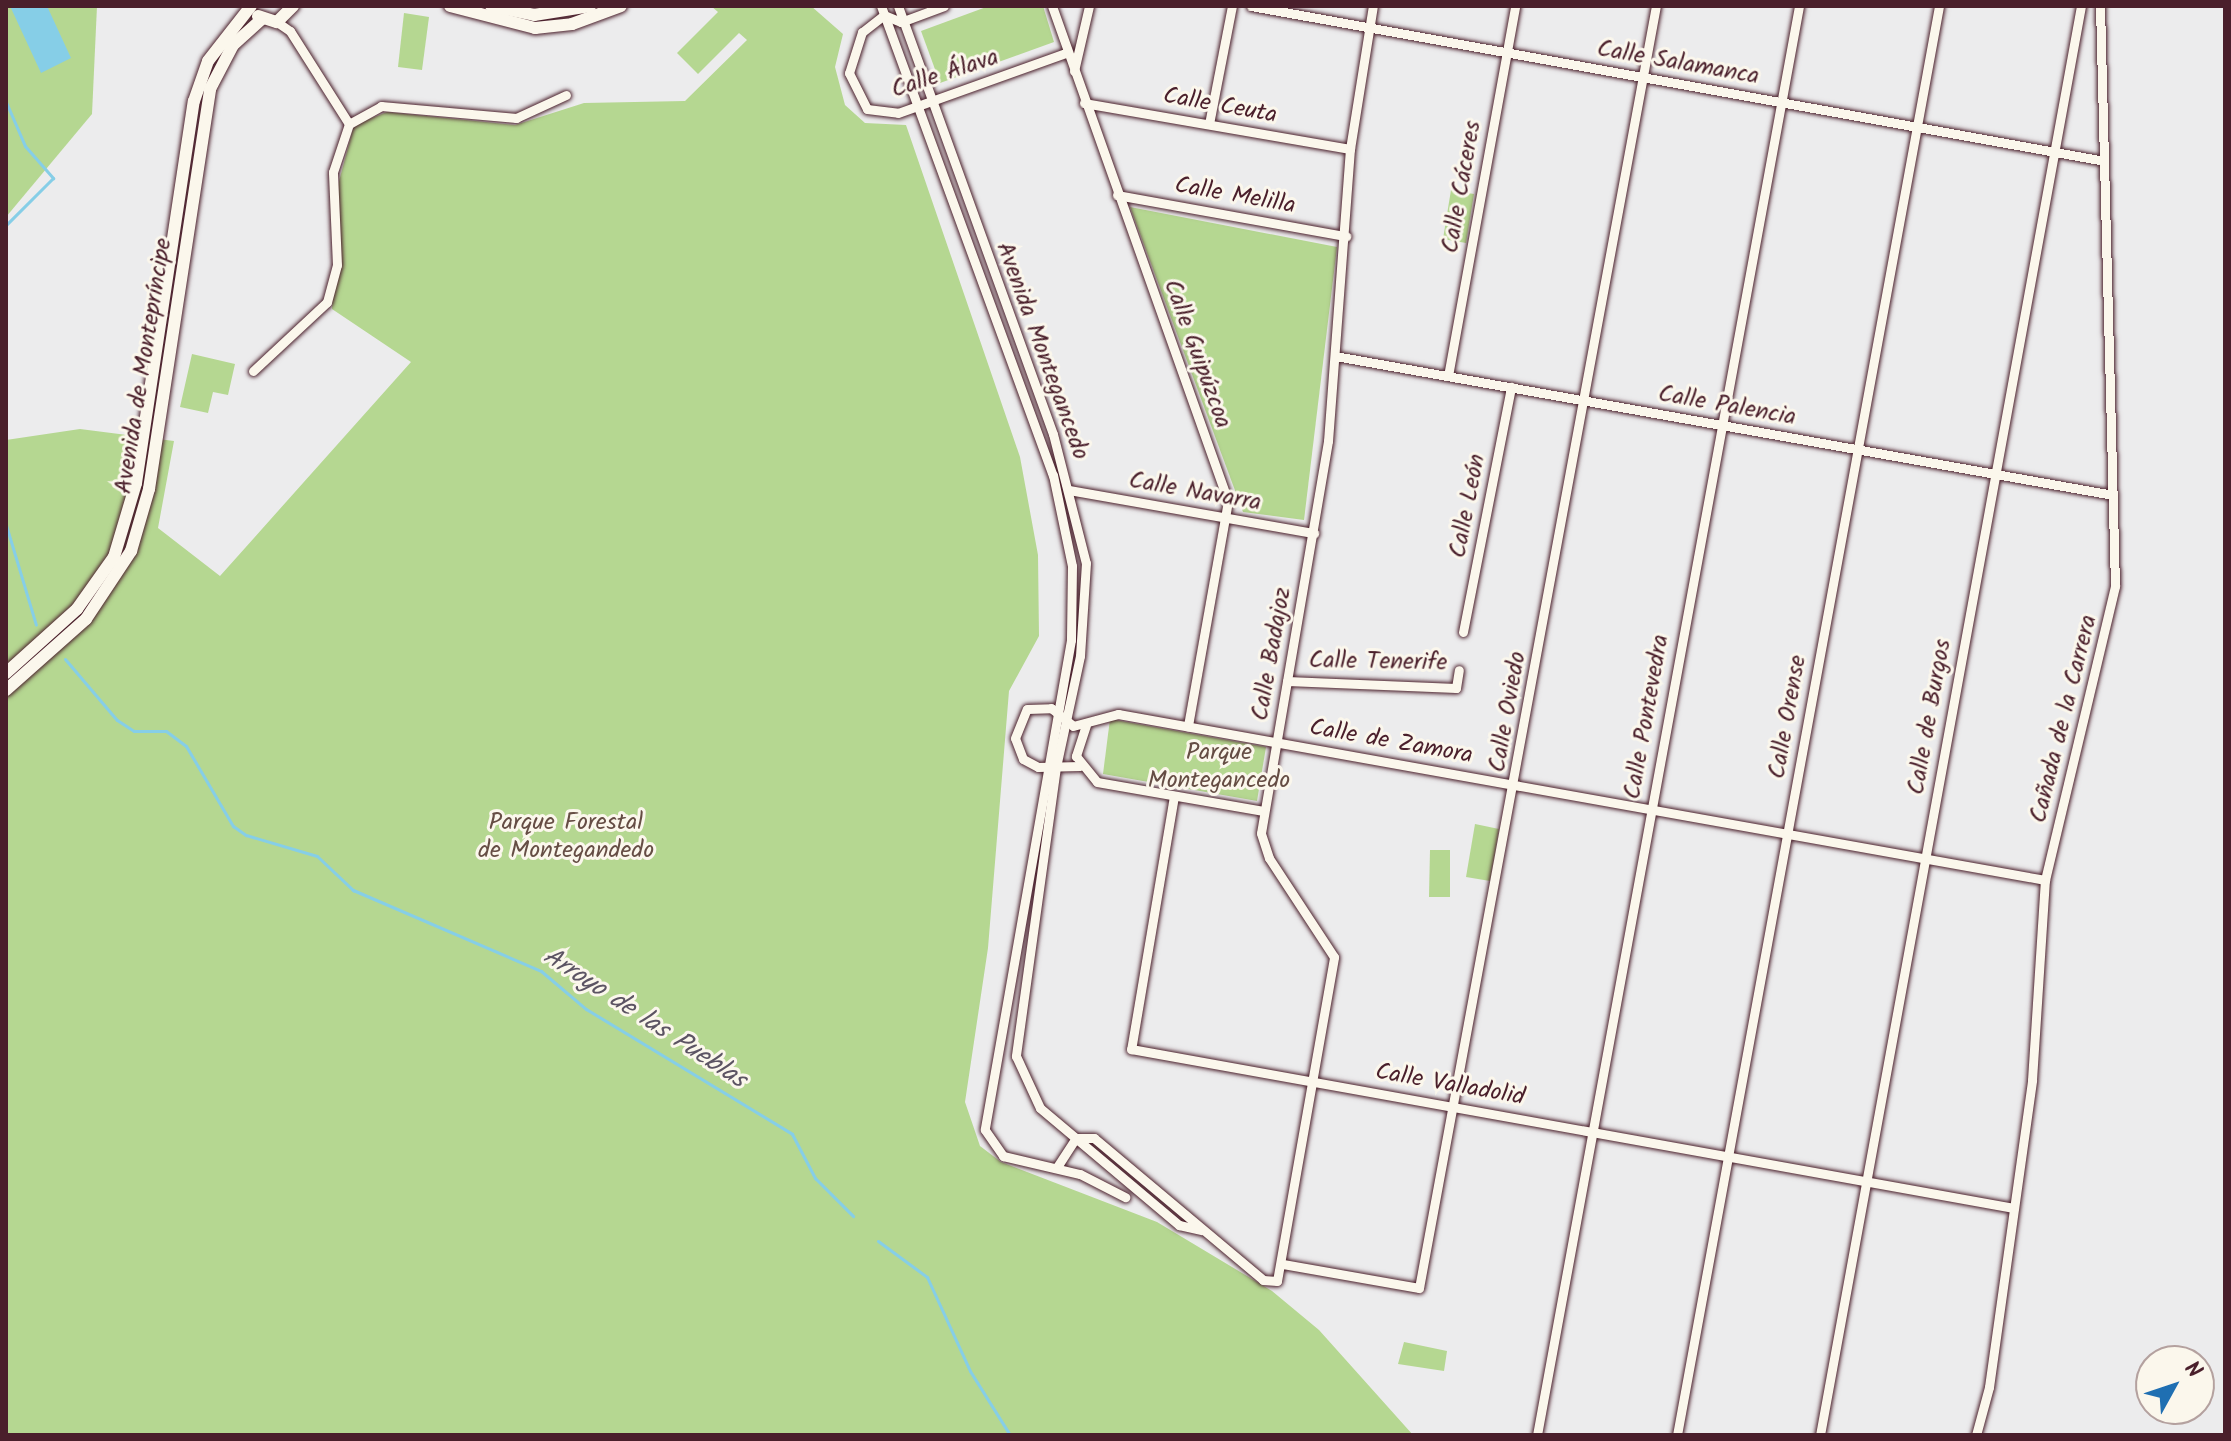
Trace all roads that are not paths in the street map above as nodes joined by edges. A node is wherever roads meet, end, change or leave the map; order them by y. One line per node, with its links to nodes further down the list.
1 (252, 6): 21 (street, Avenida de Montepríncipe); 57 (street, Avenida de Montepríncipe)
2 (450, 6): 5 (street)
3 (491, 6): 4 (street)
4 (590, 6)
5 (621, 6)
6 (898, 6): 22 (street, Avenida Montegancedo)
7 (944, 6): 22 (street)
8 (1052, 6): 25 (street, Calle Guipúzcoa)
9 (1089, 6): 24 (street)
10 (1232, 6): 36 (street)
11 (1251, 6): 23 (street, Calle Salamanca)
12 (1373, 6): 23 (street, Calle Badajoz)
13 (1515, 6): 27 (street, Calle Cáceres)
14 (1656, 6): 29 (street, Calle Oviedo)
15 (1799, 6): 32 (street, Calle Pontevedra)
16 (1939, 6): 37 (street, Calle Orense)
17 (2081, 6): 39 (street, Calle de Burgos)
18 (2100, 6): 40 (street, Cañada de la Carrera)
19 (882, 11): 22 (street); 34 (street, Avenida Montegancedo); 34 (street, Calle Álava)
20 (286, 15): 21 (street); 35 (street)
21 (262, 19): 59 (street, Avenida de Montepríncipe)
22 (901, 22): 31 (street, Avenida Montegancedo)
23 (1369, 27): 27 (street, Calle Salamanca); 38 (street, Calle Badajoz)
24 (1084, 30): 25 (street); 28 (street)
25 (1059, 32): 26 (street, Calle Guipúzcoa)
26 (1066, 53): 28 (street, Calle Guipúzcoa); 31 (street, Calle Álava)
27 (1506, 53): 29 (street, Calle Salamanca); 45 (street, Calle Cáceres)
28 (1073, 75): 33 (street, Calle Guipúzcoa)
29 (1643, 77): 32 (street, Calle Salamanca); 47 (street, Calle Oviedo)
30 (566, 95): 35 (street)
31 (930, 102): 34 (street, Calle Álava); 51 (street, Avenida Montegancedo)
32 (1782, 102): 37 (street, Calle Salamanca); 48 (street, Calle Pontevedra)
33 (1084, 103): 36 (street, Calle Ceuta); 41 (street, Calle Guipúzcoa)
34 (918, 106): 60 (street, Avenida Montegancedo)
35 (349, 124): 44 (street)
36 (1209, 124): 38 (street, Calle Ceuta)
37 (1917, 127): 39 (street, Calle Salamanca); 49 (street, Calle Orense)
38 (1350, 149): 42 (street, Calle Badajoz)
39 (2054, 152): 40 (street, Calle Salamanca); 50 (street, Calle de Burgos)
40 (2099, 160): 52 (street, Cañada de la Carrera)
41 (1117, 195): 42 (street, Calle Melilla); 53 (street, Calle Guipúzcoa)
42 (1346, 236): 43 (street, Calle Badajoz)
43 (1335, 356): 45 (street, Calle Palencia); 54 (street, Calle Badajoz)
44 (253, 371)
45 (1448, 376): 46 (street, Calle Palencia)
46 (1511, 387): 47 (street, Calle Palencia); 55 (street, Calle León)
47 (1584, 400): 48 (street, Calle Palencia); 67 (street, Calle Oviedo)
48 (1721, 424): 49 (street, Calle Palencia); 69 (street, Calle Pontevedra)
49 (1858, 449): 50 (street, Calle Palencia); 71 (street, Calle Orense)
50 (1995, 476): 52 (street, Calle Palencia); 72 (street, Calle de Burgos)
51 (1069, 490): 53 (street, Calle Navarra); 61 (street, Avenida Montegancedo)
52 (2113, 495): 73 (street, Cañada de la Carrera)
53 (1225, 518): 54 (street, Calle Navarra); 63 (street, Calle Guipúzcoa)
54 (1314, 533): 58 (street, Calle Badajoz)
55 (1463, 632)
56 (1459, 670): 58 (street, Calle Tenerife)
57 (6, 673)
58 (1287, 681): 64 (street, Calle Badajoz)
59 (6, 690)
60 (1055, 709): 61 (street); 66 (street, Avenida Montegancedo); 66 (street)
61 (1065, 719): 62 (street); 66 (street, Avenida Montegancedo)
62 (1086, 725): 63 (street, Calle de Zamora); 65 (street)
63 (1188, 726): 64 (street, Calle de Zamora)
64 (1276, 742): 67 (street, Calle de Zamora); 70 (street, Calle Badajoz)
65 (1080, 766): 66 (street); 68 (street)
66 (1051, 767): 74 (street, Avenida Montegancedo); 75 (street, Avenida Montegancedo)
67 (1516, 785): 69 (street, Calle de Zamora); 77 (street, Calle Oviedo)
68 (1174, 796): 70 (street); 76 (street, Calle Valladolid)
69 (1650, 809): 71 (street, Calle de Zamora); 78 (street, Calle Pontevedra)
70 (1263, 811): 76 (street, Calle Badajoz)
71 (1787, 833): 72 (street, Calle de Zamora); 80 (street, Calle Orense)
72 (1925, 858): 73 (street, Calle de Zamora); 82 (street, Calle de Burgos)
73 (2045, 880): 84 (street, Cañada de la Carrera)
74 (996, 1063): 75 (street); 81 (street, Avenida Montegancedo)
75 (1020, 1070): 79 (street, Avenida Montegancedo)
76 (1316, 1081): 77 (street, Calle Valladolid); 85 (street, Calle Badajoz)
77 (1455, 1107): 78 (street, Calle Valladolid); 85 (street, Calle Oviedo)
78 (1592, 1130): 80 (street, Calle Valladolid); 87 (street, Calle Pontevedra)
79 (1076, 1138): 81 (street); 86 (street, Avenida Montegancedo)
80 (1729, 1156): 82 (street, Calle Valladolid); 88 (street, Calle Orense)
81 (1057, 1167): 83 (street, Avenida Montegancedo)
82 (1868, 1181): 84 (street, Calle Valladolid); 89 (street, Calle de Burgos)
83 (1125, 1197)
84 (2014, 1208): 90 (street, Cañada de la Carrera)
85 (1283, 1264): 86 (street, Calle Badajoz)
86 (1275, 1284)
87 (1537, 1435)
88 (1677, 1435)
89 (1820, 1435)
90 (1976, 1435)

